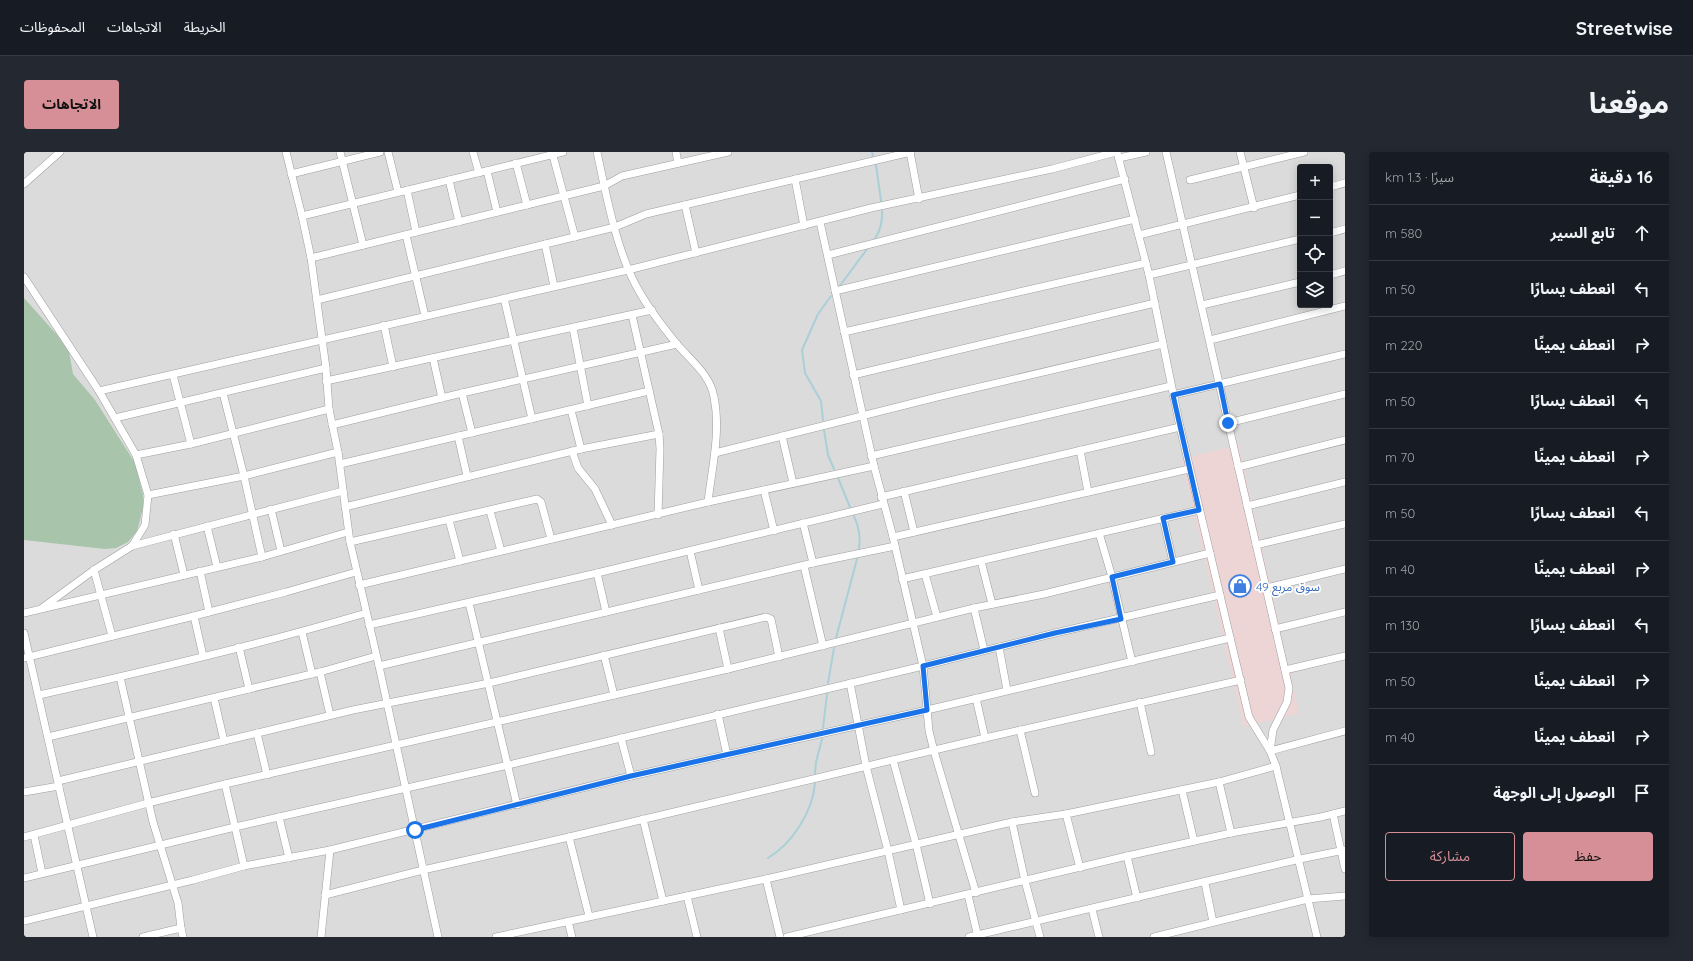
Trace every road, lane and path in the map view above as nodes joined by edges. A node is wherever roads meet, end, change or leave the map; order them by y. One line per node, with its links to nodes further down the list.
1 (60, 152): 30 (street)
2 (286, 152): 24 (street)
3 (340, 152): 18 (street)
4 (380, 152): 18 (street)
5 (388, 152): 34 (street)
6 (473, 152): 23 (street)
7 (563, 152): 16 (street)
8 (596, 152): 31 (street)
9 (676, 152): 20 (street)
10 (728, 152): 20 (street)
11 (910, 152): 25 (street); 37 (street)
12 (1146, 152): 17 (street)
13 (1166, 152): 47 (street)
14 (1240, 152): 21 (street)
15 (1304, 152): 21 (street)
16 (553, 153): 19 (street); 35 (street)
17 (1117, 154): 26 (street); 37 (street)
18 (343, 161): 24 (street); 38 (street)
19 (516, 163): 22 (street); 39 (street)
20 (678, 163): 31 (street)
21 (1243, 167): 28 (street); 41 (street)
22 (488, 171): 23 (street); 42 (street)
23 (479, 173): 27 (street)
24 (291, 174): 43 (street)
25 (795, 179): 40 (street); 48 (street)
26 (1125, 179): 44 (street); 60 (street)
27 (449, 180): 33 (street); 45 (street)
28 (1190, 180)
29 (1345, 183): 32 (street)
30 (24, 184)
31 (604, 186): 35 (street); 49 (street)
32 (1333, 186)
33 (407, 190): 34 (street); 52 (street)
34 (398, 192): 38 (street)
35 (564, 196): 39 (street); 55 (street)
36 (1297, 196): 41 (street)
37 (919, 199): 46 (street)
38 (354, 203): 43 (street); 58 (street)
39 (527, 205): 42 (street)
40 (685, 205): 49 (street); 59 (street)
41 (1254, 208): 47 (street)
42 (497, 212): 45 (street)
43 (302, 216): 61 (street)
44 (1135, 219): 54 (street); 72 (street)
45 (459, 222): 52 (street)
46 (820, 222): 48 (street); 60 (street)
47 (1183, 225): 54 (street); 63 (street)
48 (804, 226): 59 (street)
49 (615, 227): 55 (street); 64 (street)
50 (1345, 229): 51 (street)
51 (1333, 231)
52 (416, 232): 53 (street)
53 (406, 235): 58 (street); 68 (street)
54 (1139, 235): 62 (street)
55 (574, 237): 57 (street)
56 (1297, 241): 63 (street)
57 (545, 244): 68 (street); 71 (street)
58 (363, 245): 61 (street)
59 (696, 253): 64 (street)
60 (828, 255): 72 (street)
61 (311, 258): 74 (street)
62 (1146, 263): 67 (street); 83 (street)
63 (1192, 264): 67 (street); 76 (street)
64 (628, 270): 71 (street); 78 (street)
65 (1345, 271): 66 (street)
66 (1333, 274)
67 (1149, 275): 75 (street)
68 (416, 276): 74 (street); 80 (street)
69 (24, 277): 102 (street)
70 (1297, 283): 76 (street)
71 (554, 286): 73 (street)
72 (835, 290): 83 (street)
73 (504, 298): 80 (street); 85 (street)
74 (316, 300): 84 (street)
75 (1155, 303): 88 (street); 95 (street)
76 (1202, 305): 86 (street)
77 (1345, 306): 86 (street)
78 (652, 310): 79 (street); 87 (street)
79 (632, 315): 82 (street); 89 (street)
80 (425, 316): 81 (street)
81 (384, 325): 84 (street); 93 (street)
82 (572, 328): 85 (street); 92 (street)
83 (844, 332): 95 (street)
84 (322, 339): 94 (street); 96 (street)
85 (514, 340): 91 (street); 97 (street)
86 (1210, 340): 99 (street)
87 (677, 344): 89 (street); 129 (street)
88 (1163, 344): 100 (street); 112 (street)
89 (641, 352): 92 (street); 101 (street)
90 (1345, 354): 99 (street)
91 (433, 358): 93 (street); 107 (street)
92 (579, 366): 97 (street); 109 (street)
93 (393, 367): 98 (street)
94 (326, 368): 98 (street); 103 (street)
95 (853, 374): 112 (street)
96 (173, 375): 102 (street); 108 (street)
97 (523, 379): 104 (street); 114 (street)
98 (326, 381): 110 (street)
99 (1220, 384): 106 (street); 115 (street)
100 (1171, 386): 106 (street); 131 (street)
101 (649, 391): 109 (street); 120 (street)
102 (99, 392): 113 (street)
103 (223, 393): 108 (street); 118 (street)
104 (462, 393): 107 (street); 119 (street)
105 (1345, 394): 115 (street)
106 (1173, 395): 117 (street)
107 (442, 398): 116 (street)
108 (181, 404): 113 (street); 124 (street)
109 (588, 406): 111 (street)
110 (329, 409): 116 (street); 118 (street)
111 (571, 410): 114 (street); 125 (street)
112 (862, 415): 122 (street); 131 (street)
113 (115, 418): 130 (street)
114 (532, 419): 119 (street)
115 (1228, 423): 134 (street)
116 (332, 424): 127 (street)
117 (1180, 427): 126 (street); 135 (street)
118 (233, 433): 124 (street); 136 (street)
119 (472, 433): 121 (street)
120 (659, 434): 125 (street); 153 (street)
121 (458, 436): 132 (street); 137 (street)
122 (782, 436): 129 (street); 139 (street)
123 (1345, 440): 134 (street)
124 (191, 444): 130 (street)
125 (582, 449): 128 (street)
126 (1080, 450): 142 (street); 143 (street)
127 (338, 452): 132 (street); 136 (street)
128 (572, 452): 137 (street); 158 (street)
129 (715, 453): 146 (street)
130 (136, 455): 144 (street)
131 (871, 456): 133 (street)
132 (340, 464): 140 (street)
133 (874, 466): 139 (street); 145 (street)
134 (1238, 467): 147 (street)
135 (1189, 469): 143 (street); 151 (street)
136 (244, 476): 144 (street); 152 (street)
137 (468, 476): 148 (street)
138 (1345, 482): 147 (street)
139 (793, 483): 141 (street)
140 (343, 490): 148 (street); 149 (street)
141 (764, 490): 146 (street); 160 (street)
142 (904, 491): 145 (street); 162 (street)
143 (1088, 492): 162 (street)
144 (148, 496): 169 (street)
145 (882, 500): 156 (street); 165 (street)
146 (708, 502): 153 (street)
147 (1248, 506): 168 (street)
148 (345, 507): 161 (street)
149 (271, 510): 152 (street); 171 (street)
150 (490, 510): 155 (street); 166 (street); 172 (street)
151 (1199, 510): 154 (street); 174 (street)
152 (253, 514): 159 (street); 175 (street)
153 (658, 515): 158 (street)
154 (1163, 518): 163 (street); 178 (street)
155 (449, 520): 167 (street); 176 (street)
156 (804, 523): 160 (street); 179 (street)
157 (1345, 524): 168 (street)
158 (612, 525): 166 (street)
159 (207, 526): 164 (street); 181 (street)
160 (774, 531): 173 (street)
161 (348, 532): 167 (street); 171 (street)
162 (914, 532): 165 (street)
163 (1099, 533): 177 (street); 189 (street)
164 (174, 534): 169 (street); 188 (street)
165 (893, 537): 170 (street)
166 (551, 539): 172 (street)
167 (350, 542): 185 (street)
168 (1256, 545): 192 (street)
169 (132, 546): 183 (street)
170 (895, 546): 179 (street); 190 (street)
171 (281, 551): 175 (street)
172 (501, 551): 176 (street)
173 (690, 551): 186 (street); 193 (street)
174 (1210, 553): 178 (street); 195 (street)
175 (262, 557): 181 (street)
176 (460, 561): 191 (street)
177 (981, 561): 187 (street); 197 (street)
178 (1173, 562): 189 (street)
179 (813, 563): 180 (street)
180 (804, 566): 193 (street); 217 (street)
181 (217, 567): 184 (street)
182 (1345, 569): 192 (street)
183 (94, 570): 194 (street); 198 (street)
184 (200, 571): 188 (street); 200 (street)
185 (356, 572): 191 (street); 200 (street)
186 (597, 573): 196 (street); 201 (street)
187 (925, 574): 190 (street); 206 (street)
188 (184, 575): 194 (street)
189 (1112, 577): 197 (street); 207 (street)
190 (902, 579): 208 (street)
191 (359, 585): 204 (street)
192 (1266, 588): 211 (street)
193 (699, 590): 201 (street)
194 (101, 595): 198 (street); 214 (street)
195 (1220, 595): 207 (street); 215 (street)
196 (469, 603): 209 (street); 216 (street)
197 (992, 604): 199 (street)
198 (42, 608): 203 (street)
199 (974, 608): 206 (street); 220 (street)
200 (209, 612): 205 (street)
201 (606, 612): 216 (street)
202 (1345, 612): 211 (street)
203 (24, 613)
204 (366, 613): 209 (street); 212 (street)
205 (194, 616): 214 (street); 223 (street)
206 (937, 617): 208 (street)
207 (1121, 619): 219 (street); 227 (street)
208 (912, 624): 217 (street); 229 (street)
209 (369, 625): 224 (street)
210 (718, 628): 221 (street); 226 (street); 230 (street)
211 (1275, 629): 231 (street)
212 (302, 632): 218 (street); 233 (street)
213 (24, 633): 222 (street)
214 (112, 636): 222 (street)
215 (1230, 638): 227 (street); 235 (street)
216 (479, 642): 228 (street); 236 (street)
217 (823, 646): 226 (street)
218 (239, 647): 223 (street); 238 (street)
219 (999, 647): 220 (street); 239 (street)
220 (984, 650): 229 (street)
221 (604, 655): 236 (street); 241 (street)
222 (27, 656): 240 (street)
223 (203, 656): 234 (street)
224 (376, 656): 228 (street); 232 (street)
225 (1345, 656): 231 (street)
226 (779, 657): 230 (street)
227 (1132, 662): 239 (street)
228 (379, 666): 245 (street)
229 (923, 666): 237 (street); 246 (street)
230 (728, 669): 241 (street)
231 (1285, 670): 261 (street)
232 (320, 672): 233 (street); 248 (street)
233 (312, 674): 238 (street)
234 (120, 677): 240 (street); 249 (street)
235 (1241, 680): 244 (street); 261 (street)
236 (489, 683): 245 (street); 250 (street)
237 (850, 683): 247 (street); 251 (street)
238 (249, 689): 242 (street)
239 (1007, 690): 243 (street)
240 (39, 695): 255 (street)
241 (614, 695): 250 (street)
242 (214, 698): 249 (street); 258 (street)
243 (976, 698): 246 (street); 257 (street)
244 (1140, 702): 252 (street); 262 (street)
245 (387, 704): 248 (street); 259 (street)
246 (927, 710): 251 (street); 260 (street)
247 (718, 714): 256 (street); 263 (street)
248 (330, 715): 254 (street)
249 (129, 718): 255 (street); 265 (street)
250 (498, 722): 259 (street); 266 (street)
251 (859, 725): 263 (street); 267 (street)
252 (1020, 730): 257 (street); 277 (street)
253 (1345, 731): 261 (street)
254 (257, 733): 258 (street); 269 (street)
255 (48, 737): 272 (street)
256 (621, 738): 266 (street); 270 (street)
257 (985, 738): 260 (street)
258 (224, 741): 265 (street)
259 (396, 746): 269 (street); 274 (street)
260 (934, 751): 264 (street); 292 (street)
261 (1270, 751): 268 (street)
262 (1151, 752)
263 (727, 755): 270 (street)
264 (893, 760): 267 (street); 296 (street)
265 (139, 761): 272 (street); 278 (street)
266 (508, 765): 274 (street); 279 (street)
267 (866, 766): 284 (street); 299 (street)
268 (1276, 766): 271 (street); 286 (street)
269 (267, 775): 273 (street)
270 (631, 776): 279 (street)
271 (1219, 782): 275 (street); 290 (street)
272 (59, 783): 276 (street); 287 (street)
273 (224, 784): 278 (street); 288 (street)
274 (405, 788): 283 (street); 289 (street)
275 (1182, 790): 281 (street); 295 (street)
276 (24, 792)
277 (1035, 793)
278 (148, 803): 287 (street); 297 (street)
279 (517, 805): 289 (street)
280 (1345, 811): 282 (street)
281 (1066, 814): 285 (street); 306 (street)
282 (1333, 814): 286 (street); 300 (street)
283 (279, 817): 288 (street); 302 (street)
284 (643, 819): 294 (street); 322 (street)
285 (1012, 822): 292 (street); 312 (street)
286 (1289, 823): 290 (street); 303 (street)
287 (68, 826): 291 (street); 304 (street)
288 (235, 827): 297 (street); 305 (street)
289 (415, 830): 298 (street); 308 (street)
290 (1231, 833): 295 (street)
291 (34, 835): 293 (street); 309 (street)
292 (960, 835): 296 (street); 315 (street)
293 (24, 837)
294 (569, 837): 308 (street); 327 (street)
295 (1194, 841): 301 (street)
296 (916, 844): 299 (street); 323 (street)
297 (159, 845): 304 (street); 314 (street)
298 (330, 850): 302 (street); 316 (street)
299 (888, 851): 311 (street); 326 (street)
300 (1343, 851): 303 (street); 307 (street)
301 (1127, 856): 306 (street); 320 (street)
302 (289, 858): 305 (street)
303 (1300, 859): 313 (street); 321 (street)
304 (77, 866): 309 (street); 324 (street)
305 (244, 866): 314 (street)
306 (1080, 868): 312 (street)
307 (1345, 869)
308 (423, 870): 316 (street); 339 (street)
309 (42, 873): 310 (street)
310 (24, 878)
311 (766, 879): 318 (street); 343 (street)
312 (1025, 881): 315 (street); 330 (street)
313 (1205, 883): 320 (street); 331 (street)
314 (172, 885): 324 (street); 332 (street)
315 (976, 893): 317 (street)
316 (325, 894): 338 (street)
317 (968, 894): 323 (street); 334 (street)
318 (687, 896): 322 (street); 342 (street)
319 (1345, 896): 321 (street)
320 (1136, 898): 325 (street)
321 (1308, 899): 331 (street); 349 (street)
322 (663, 901): 327 (street)
323 (930, 904): 326 (street)
324 (86, 907): 328 (street); 335 (street)
325 (1092, 909): 330 (street); 347 (street)
326 (901, 910): 344 (street)
327 (589, 916): 329 (street)
328 (24, 921)
329 (568, 921): 340 (street); 341 (street)
330 (1036, 922): 334 (street); 346 (street)
331 (1213, 922): 333 (street)
332 (181, 928): 336 (street); 337 (street)
333 (1183, 933): 348 (street)
334 (978, 936): 345 (street)
335 (93, 937)
336 (143, 937)
337 (183, 937)
338 (321, 937)
339 (438, 937)
340 (496, 937)
341 (572, 937)
342 (697, 937)
343 (780, 937)
344 (787, 937)
345 (969, 937)
346 (1040, 937)
347 (1099, 937)
348 (1154, 937)
349 (1318, 937)

